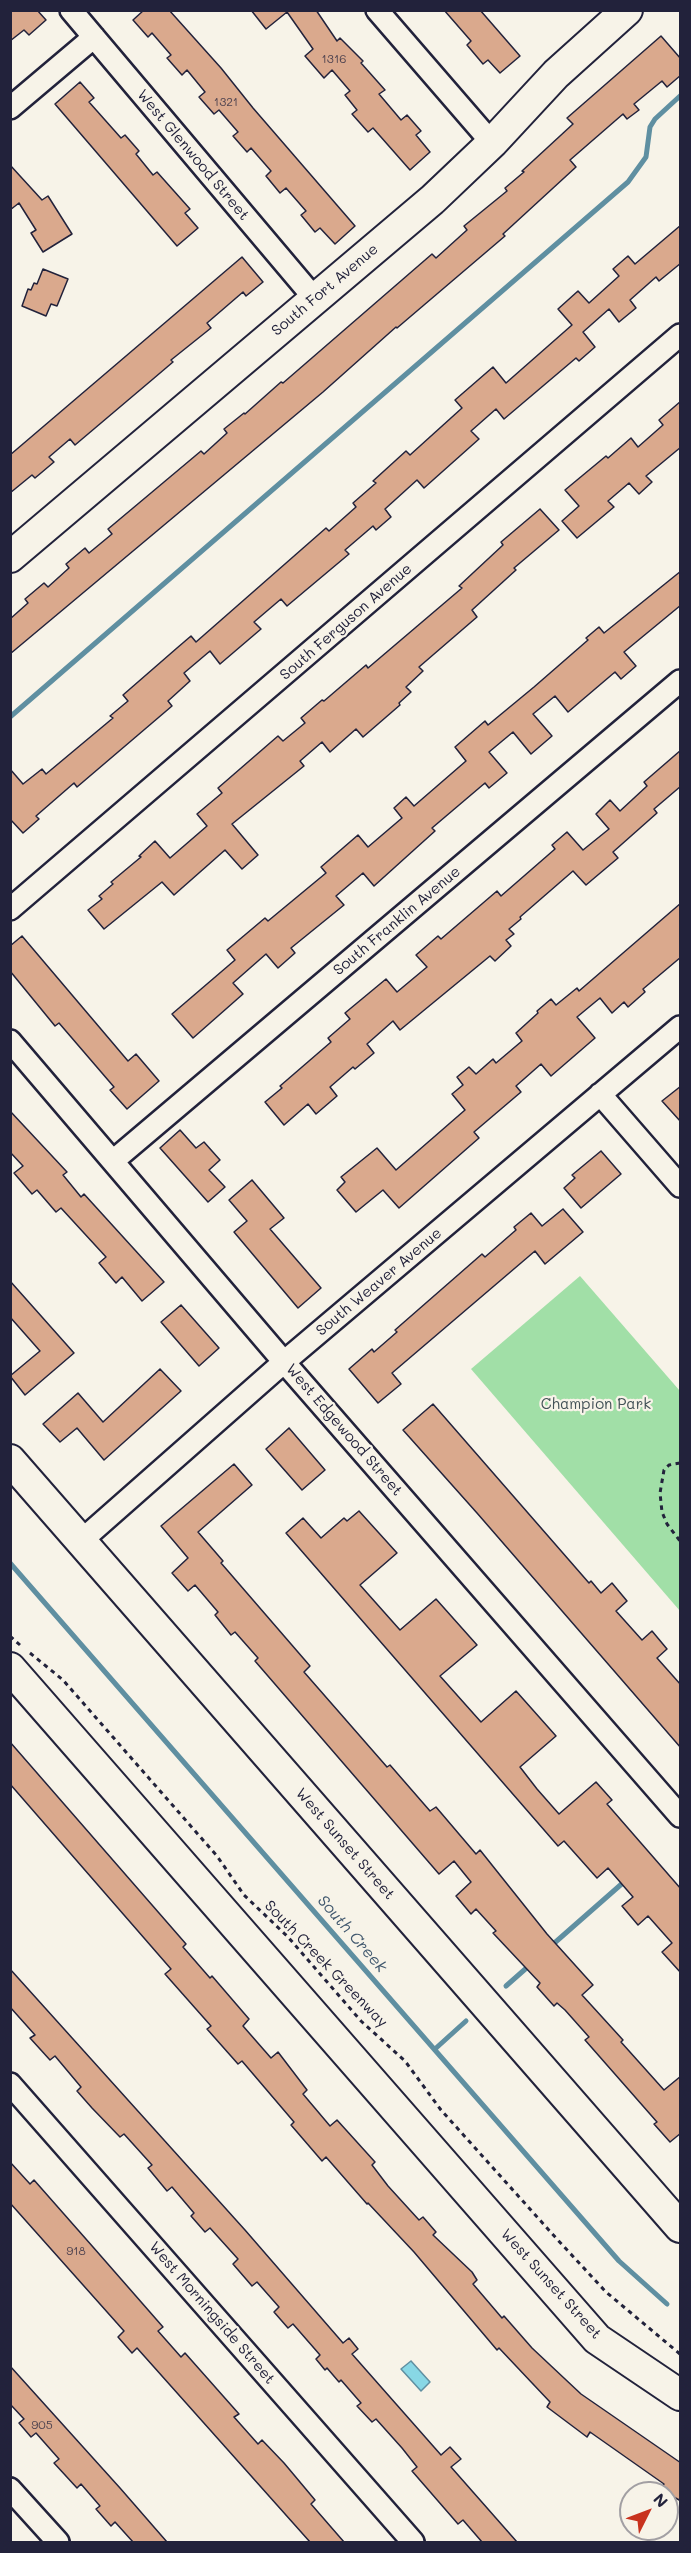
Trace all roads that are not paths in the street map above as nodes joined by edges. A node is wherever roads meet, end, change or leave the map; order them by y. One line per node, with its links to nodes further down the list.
1 (71, 10): 4 (street, West Glenwood Street)
2 (377, 10): 6 (street)
3 (627, 10): 6 (main road, South Fort Avenue)
4 (94, 37): 5 (street); 7 (street, West Glenwood Street)
5 (10, 108)
6 (492, 143): 7 (main road, South Fort Avenue)
7 (315, 299): 9 (main road, South Fort Avenue)
8 (681, 336): 11 (street, South Ferguson Avenue)
9 (10, 557)
10 (681, 681): 15 (street, South Franklin Avenue)
11 (10, 909)
12 (681, 1027): 14 (street, South Weaver Avenue)
13 (10, 1041): 15 (street, West Edgewood Street)
14 (600, 1094): 16 (street); 17 (street, South Weaver Avenue)
15 (113, 1161): 17 (street, West Edgewood Street)
16 (681, 1186)
17 (284, 1362): 19 (street, South Weaver Avenue); 21 (street, West Edgewood Street)
18 (10, 1460): 19 (main road, West Sunset Street)
19 (81, 1540): 23 (main road, West Sunset Street)
20 (10, 1668): 24 (main road, West Sunset Street)
21 (681, 1816)
22 (10, 2084): 27 (street, West Morningside Street)
23 (679, 2225)
24 (681, 2395)
25 (10, 2489): 26 (street)
26 (58, 2542)
27 (413, 2542)

